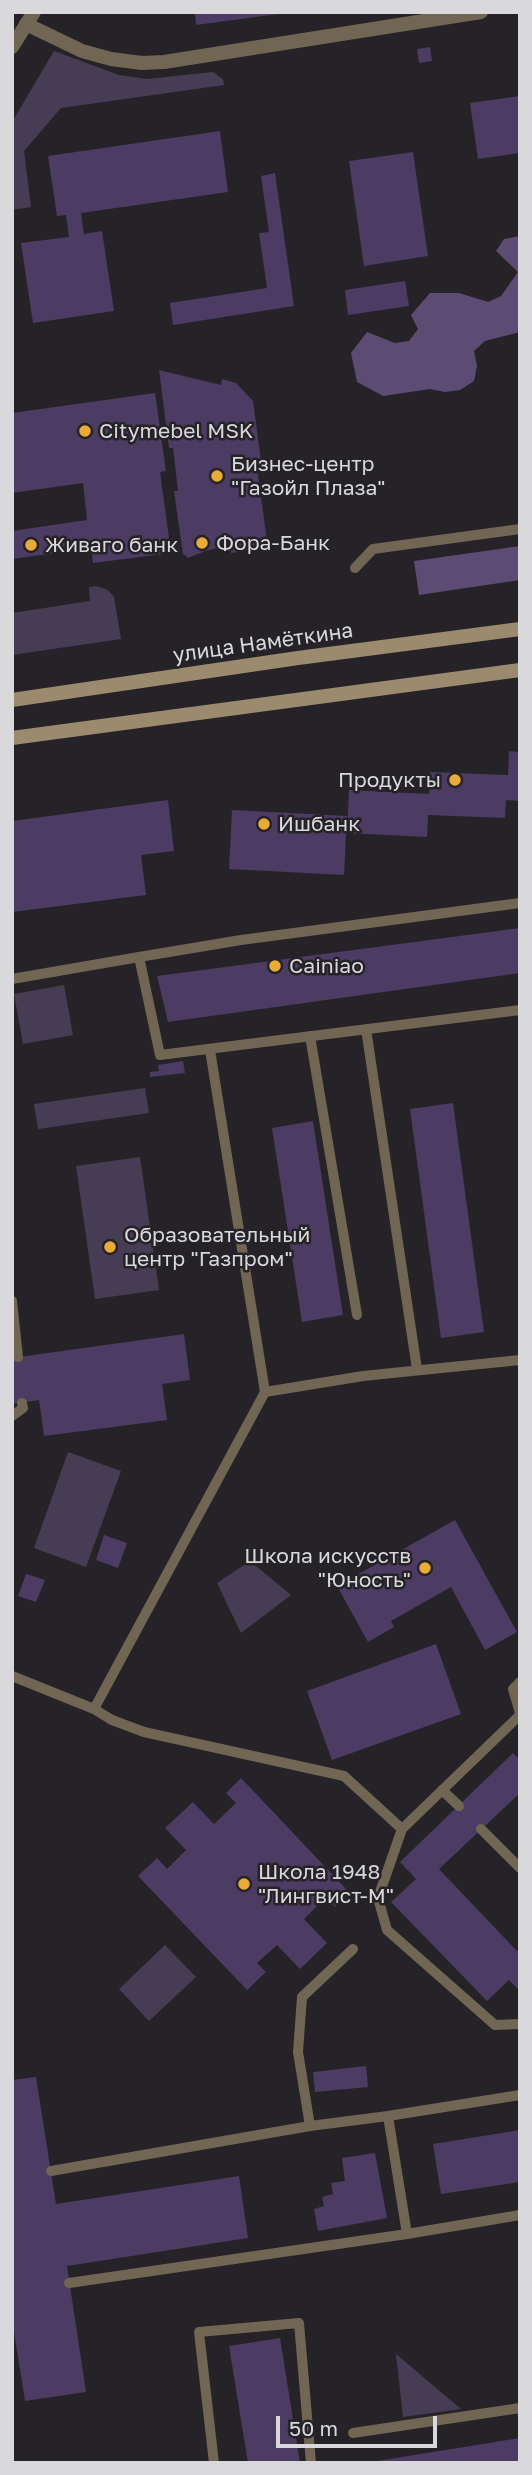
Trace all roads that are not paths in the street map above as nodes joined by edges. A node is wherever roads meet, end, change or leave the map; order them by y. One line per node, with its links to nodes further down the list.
1 (481, 12): 2 (street)
2 (30, 18): 3 (street)
3 (12, 47)
4 (520, 529): 5 (lane)
5 (355, 568)
6 (520, 629): 8 (main road, улица Намёткина)
7 (520, 670): 9 (main road)
8 (12, 699)
9 (12, 738)
10 (520, 903): 11 (lane)
11 (139, 957): 12 (lane); 16 (lane)
12 (12, 979)
13 (520, 1010): 14 (lane)
14 (366, 1029): 15 (lane); 21 (lane)
15 (310, 1036): 16 (lane); 18 (lane)
16 (210, 1050): 22 (lane)
17 (12, 1301): 19 (lane)
18 (357, 1315)
19 (18, 1357)
20 (520, 1360): 21 (lane)
21 (417, 1369): 22 (lane)
22 (265, 1392): 27 (lane)
23 (22, 1403): 24 (lane)
24 (12, 1416)
25 (12, 1676): 27 (lane)
26 (520, 1682): 28 (lane)
27 (94, 1709): 31 (lane)
28 (520, 1714): 29 (lane)
29 (442, 1790): 30 (lane); 31 (lane)
30 (459, 1806)
31 (402, 1829): 35 (lane)
32 (481, 1829): 33 (lane)
33 (520, 1868)
34 (353, 1949): 38 (lane)
35 (520, 2024)
36 (520, 2095): 37 (lane)
37 (388, 2116): 38 (lane); 41 (lane)
38 (310, 2126): 39 (lane)
39 (51, 2171)
40 (520, 2216): 41 (lane)
41 (407, 2234): 42 (lane)
42 (69, 2283)
43 (520, 2408): 44 (lane)
44 (353, 2433)
45 (214, 2463): 46 (lane)
46 (311, 2463)

